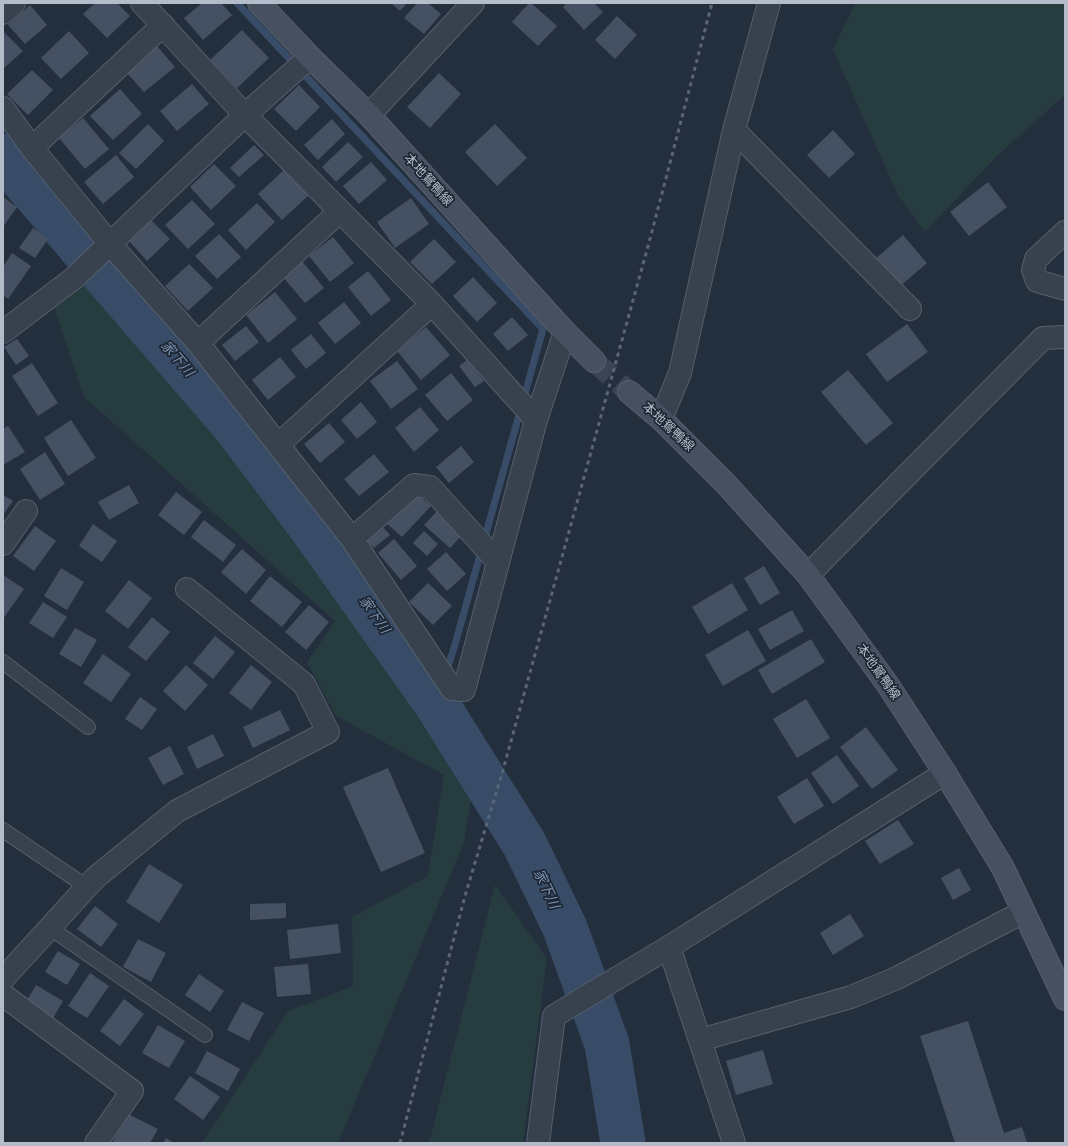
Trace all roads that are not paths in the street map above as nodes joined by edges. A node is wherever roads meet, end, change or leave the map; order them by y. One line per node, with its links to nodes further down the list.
1 (14, 3): 6 (street)
2 (142, 3): 7 (street)
3 (259, 3): 8 (main road, 本地鴛鴨線)
4 (473, 3): 11 (street)
5 (769, 3): 12 (street)
6 (3, 13)
7 (163, 25): 10 (street); 13 (street)
8 (310, 57): 10 (street); 11 (main road, 本地鴛鴨線)
9 (3, 108): 13 (street)
10 (245, 115): 14 (street); 16 (street)
11 (369, 116): 21 (main road, 本地鴛鴨線)
12 (734, 130): 19 (street); 26 (street)
13 (32, 148): 16 (street)
14 (340, 211): 18 (street); 23 (street)
15 (1065, 232): 17 (street)
16 (110, 244): 20 (street); 23 (street)
17 (1065, 289)
18 (432, 304): 27 (street); 28 (street)
19 (910, 308)
20 (3, 332)
21 (565, 332): 24 (main road, 本地鴛鴨線); 27 (street)
22 (1065, 336): 33 (street)
23 (198, 343): 28 (street)
24 (594, 361)
25 (629, 392): 26 (main road, 本地鴛鴨線)
26 (661, 419): 33 (main road, 本地鴛鴨線)
27 (536, 420): 32 (street)
28 (278, 445): 30 (street)
29 (26, 511): 31 (street)
30 (352, 539): 32 (street); 32 (street)
31 (3, 544)
32 (498, 562)
33 (808, 575): 37 (main road, 本地鴛鴨線)
34 (187, 588): 39 (street)
35 (3, 662): 36 (lane)
36 (88, 727)
37 (946, 773): 40 (main road, 本地鴛鴨線); 42 (street)
38 (3, 830): 39 (lane)
39 (87, 887): 41 (street)
40 (1024, 912): 45 (main road, 本地鴛鴨線); 47 (street)
41 (50, 928): 43 (street); 46 (lane)
42 (669, 947): 47 (street); 49 (street)
43 (3, 979)
44 (3, 995): 48 (street)
45 (1065, 999)
46 (205, 1035)
47 (700, 1040): 50 (street)
48 (96, 1143)
49 (538, 1143)
50 (734, 1143)

